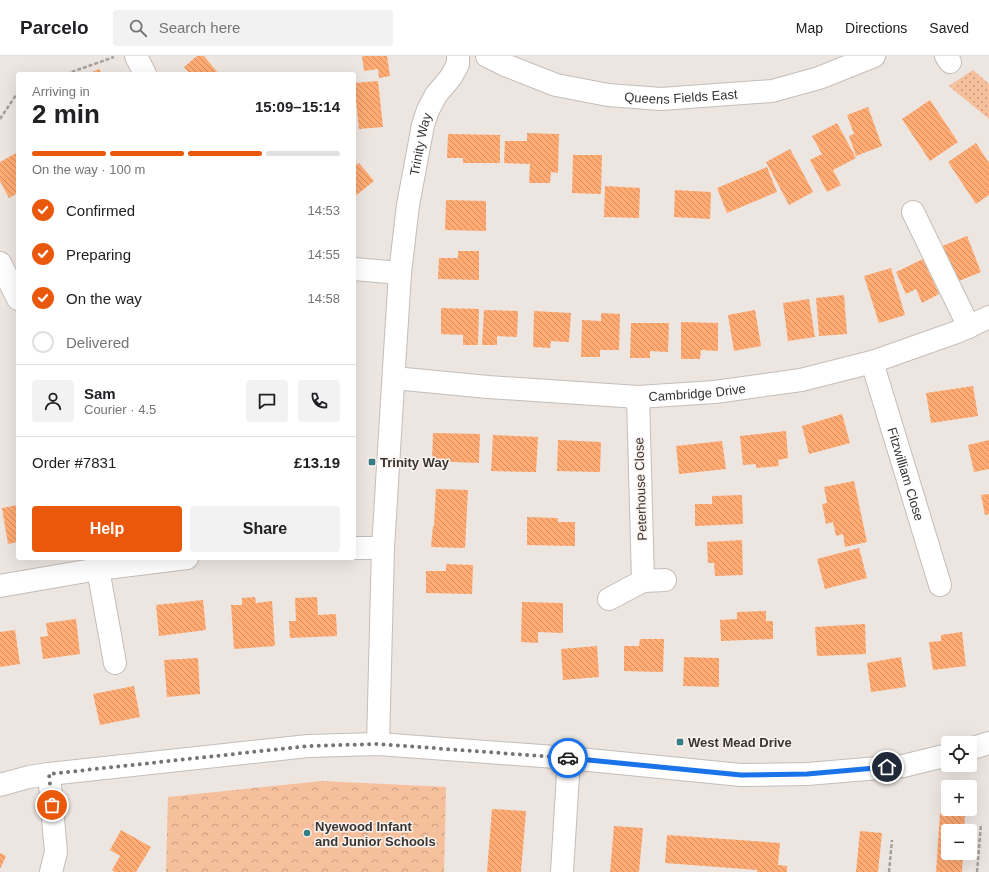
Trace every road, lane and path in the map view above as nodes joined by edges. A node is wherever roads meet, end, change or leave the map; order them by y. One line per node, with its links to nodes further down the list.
1 (117, 56): 6 (path)
2 (136, 56): 7 (street)
3 (458, 56): 13 (street, Trinity Way)
4 (487, 56): 5 (street, Queens Fields East)
5 (874, 56)
6 (72, 72)
7 (144, 72)
8 (16, 95): 9 (path)
9 (0, 119)
10 (913, 212): 16 (street)
11 (0, 263): 14 (street)
12 (356, 269): 13 (street)
13 (400, 273): 18 (street, Trinity Way)
14 (16, 295)
15 (989, 317): 16 (street, Cambridge Drive)
16 (969, 327): 17 (street, Cambridge Drive)
17 (872, 362): 19 (street, Cambridge Drive); 26 (street, Fitzwilliam Close)
18 (394, 378): 19 (street, Cambridge Drive); 21 (street, Trinity Way)
19 (638, 397): 25 (street, Peterhouse Close)
20 (356, 548): 21 (street)
21 (384, 548): 31 (street, Trinity Way)
22 (162, 560): 23 (street)
23 (98, 569): 27 (street); 29 (street)
24 (665, 580): 25 (street)
25 (643, 581): 28 (street)
26 (940, 585)
27 (0, 586)
28 (609, 599)
29 (115, 663)
30 (989, 743): 32 (street)
31 (378, 744): 33 (street); 35 (street)
32 (977, 747)
33 (569, 758): 34 (street); 40 (street)
34 (941, 758)
35 (49, 774): 36 (street); 39 (street)
36 (0, 785)
37 (980, 824): 42 (path)
38 (892, 840): 41 (path)
39 (51, 872)
40 (562, 872)
41 (889, 872)
42 (977, 872)

